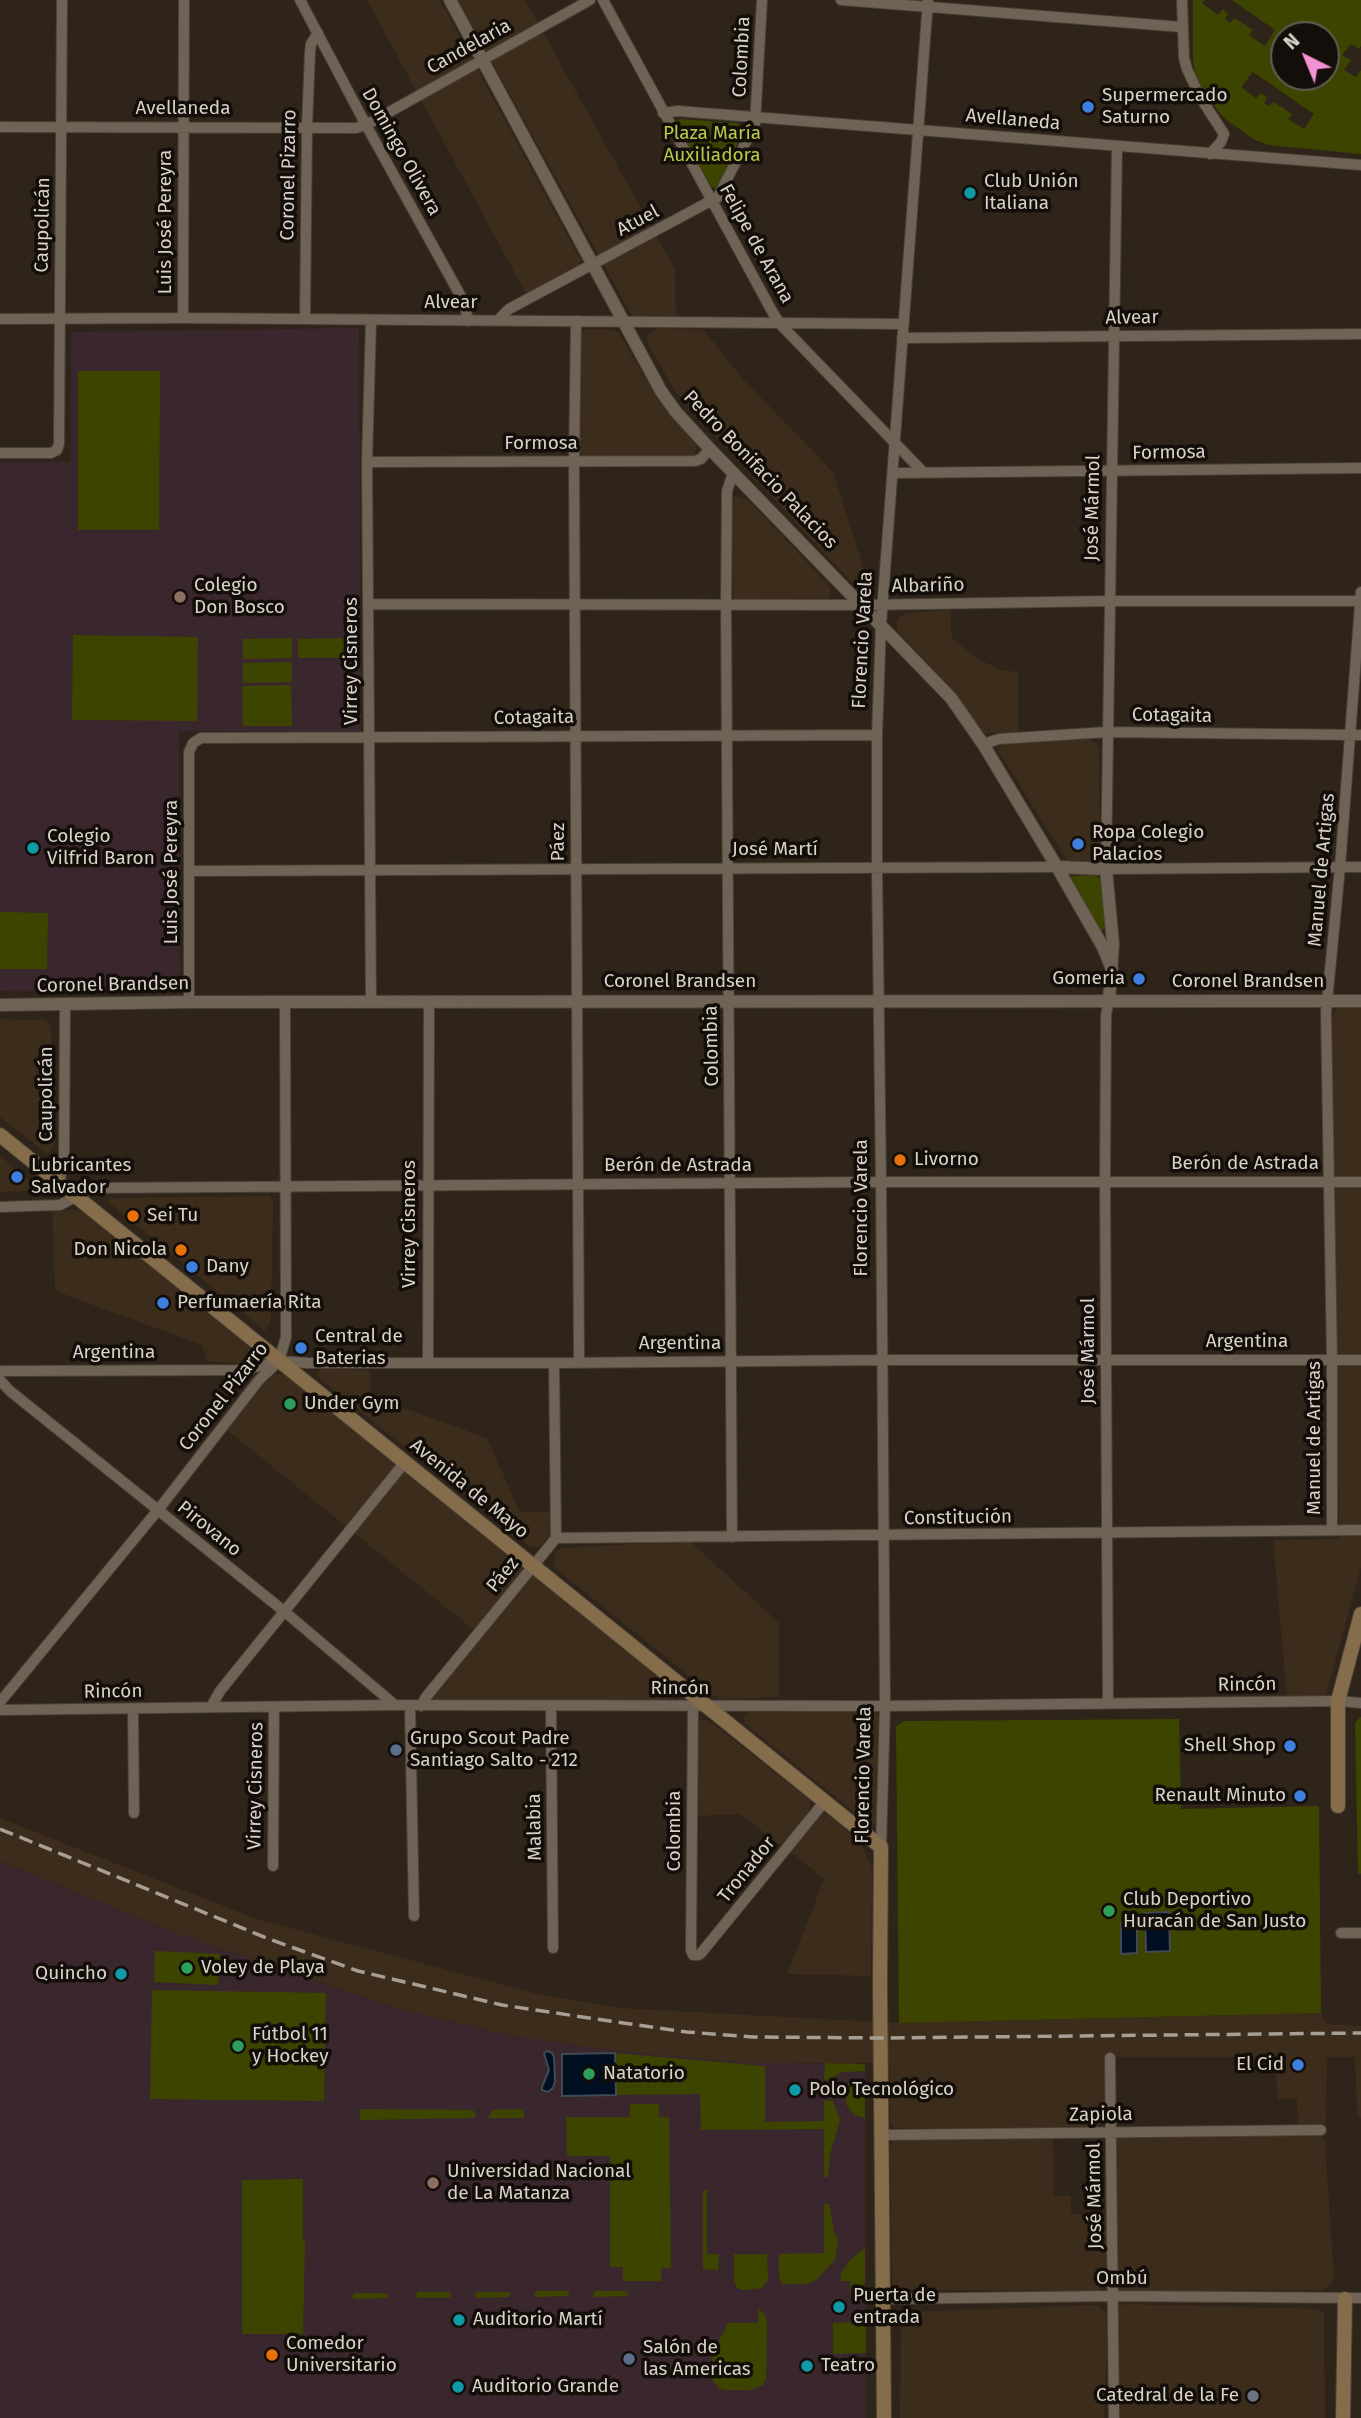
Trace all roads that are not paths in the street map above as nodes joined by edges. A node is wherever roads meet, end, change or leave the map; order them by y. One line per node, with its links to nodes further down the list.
1 (62, 0): 19 (street, Caupolicán)
2 (184, 0): 17 (street, Luis José Pereyra)
3 (300, 0): 12 (street, Domingo Olivera)
4 (450, 0): 13 (street, Pedro Bonifacio Palacios)
5 (590, 0): 13 (street, Candelaria)
6 (603, 0): 14 (street, Felipe de Arana)
7 (762, 0): 15 (street, Colombia)
8 (841, 0): 10 (street)
9 (1182, 0): 11 (street)
10 (928, 3): 11 (street); 21 (street, Florencio Varela)
11 (1182, 27): 23 (street)
12 (318, 33): 16 (street, Domingo Olivera); 20 (street, Coronel Pizarro)
13 (482, 59): 16 (street, Candelaria); 26 (street, Pedro Bonifacio Palacios)
14 (663, 113): 15 (street, Avellaneda); 25 (street, Felipe de Arana)
15 (756, 117): 21 (street, Avellaneda); 25 (street, Atuel)
16 (366, 125): 20 (street, Avellaneda); 33 (street, Domingo Olivera)
17 (184, 126): 19 (street, Avellaneda); 20 (street, Avellaneda); 27 (street, Luis José Pereyra)
18 (0, 127): 19 (street, Avellaneda)
19 (62, 127): 30 (street, Caupolicán)
20 (307, 127): 29 (street, Coronel Pizarro)
21 (917, 129): 22 (street, Avellaneda); 37 (street, Florencio Varela)
22 (1117, 146): 23 (street, Avellaneda); 39 (street, José Mármol)
23 (1210, 154): 24 (street, Avellaneda)
24 (1361, 165)
25 (712, 202): 26 (street, Atuel); 36 (street, Felipe de Arana)
26 (593, 265): 31 (street, Atuel); 35 (street, Pedro Bonifacio Palacios)
27 (183, 318): 29 (street, Alvear); 30 (street, Alvear)
28 (0, 319): 30 (street, Alvear)
29 (305, 319): 32 (street, Alvear)
30 (59, 320): 43 (street, Caupolicán)
31 (498, 320): 33 (street, Alvear); 34 (street, Alvear)
32 (371, 321): 33 (street, Alvear); 45 (street, Virrey Cisneros)
33 (468, 321)
34 (576, 321): 35 (street, Alvear); 44 (street, Páez)
35 (623, 321): 36 (street, Alvear); 42 (street, Pedro Bonifacio Palacios)
36 (780, 324): 37 (street, Alvear); 41 (street, Felipe de Arana)
37 (903, 324): 40 (street, Florencio Varela)
38 (1361, 334): 39 (street, Alvear)
39 (1115, 336): 40 (street, Alvear); 47 (street, José Mármol)
40 (902, 338): 41 (street, Florencio Varela)
41 (895, 443): 48 (street, Florencio Varela); 49 (street, Felipe de Arana)
42 (710, 449): 44 (street, Formosa); 50 (street, Pedro Bonifacio Palacios)
43 (0, 453)
44 (574, 462): 45 (street, Formosa); 55 (street, Páez)
45 (367, 463): 54 (street, Virrey Cisneros)
46 (1361, 468): 47 (street, Formosa)
47 (1110, 471): 49 (street, Formosa); 52 (street, José Mármol)
48 (894, 472): 49 (street, Formosa); 56 (street, Florencio Varela)
49 (923, 472)
50 (736, 475): 57 (street, Colombia); 58 (street, Pedro Bonifacio Palacios)
51 (1361, 592): 53 (street, Manuel de Artigas)
52 (1109, 601): 53 (street, Albariño); 56 (street, Albariño); 60 (street, José Mármol)
53 (1361, 601): 64 (street, Manuel de Artigas)
54 (370, 604): 55 (street, Albariño); 65 (street, Virrey Cisneros)
55 (576, 604): 57 (street, Albariño); 61 (street, Páez)
56 (882, 604): 58 (street, Albariño); 59 (street, Florencio Varela)
57 (726, 605): 58 (street, Albariño); 63 (street, Colombia)
58 (862, 605): 59 (street, Pedro Bonifacio Palacios)
59 (881, 624): 62 (street, Florencio Varela); 67 (street, Pedro Bonifacio Palacios)
60 (1107, 732): 64 (street, Cotagaita); 67 (street, Cotagaita); 72 (street, José Mármol)
61 (577, 734): 63 (street, Cotagaita); 65 (street, Cotagaita); 73 (street, Páez)
62 (877, 734): 63 (street, Cotagaita); 71 (street, Florencio Varela)
63 (727, 736): 74 (street, Colombia)
64 (1356, 736): 69 (street, Manuel de Artigas)
65 (370, 738): 66 (street, Cotagaita); 76 (street, Virrey Cisneros)
66 (193, 743): 75 (street, Luis José Pereyra)
67 (983, 744): 68 (street, Pedro Bonifacio Palacios)
68 (1058, 867): 71 (street, José Martí); 72 (street, José Martí); 77 (street, Pedro Bonifacio Palacios)
69 (1340, 867): 70 (street, José Martí); 72 (street, José Martí); 86 (street, Manuel de Artigas)
70 (1361, 867)
71 (877, 869): 74 (street, José Martí); 80 (street, Florencio Varela)
72 (1105, 869): 77 (street)
73 (576, 870): 74 (street, José Martí); 76 (street, José Martí); 85 (street, Páez)
74 (727, 870): 79 (street, Colombia)
75 (190, 871): 76 (street, José Martí); 82 (street, Luis José Pereyra)
76 (370, 872): 83 (street, Virrey Cisneros)
77 (1112, 969): 78 (street)
78 (1109, 1000): 80 (street, Coronel Brandsen); 86 (street, Coronel Brandsen); 92 (street, José Mármol)
79 (730, 1001): 80 (street, Coronel Brandsen); 85 (street, Coronel Brandsen); 98 (street, Colombia)
80 (878, 1001): 91 (street, Florencio Varela)
81 (1361, 1001): 86 (street, Coronel Brandsen)
82 (190, 1002): 87 (street, Coronel Brandsen); 88 (street, Coronel Brandsen)
83 (371, 1002): 84 (street, Coronel Brandsen); 87 (street, Coronel Brandsen)
84 (429, 1002): 85 (street, Coronel Brandsen); 97 (street, Virrey Cisneros)
85 (578, 1002): 96 (street, Páez)
86 (1327, 1002): 94 (street, Manuel de Artigas)
87 (285, 1003): 99 (street, Coronel Pizarro)
88 (65, 1005): 89 (street, Coronel Brandsen); 93 (street, Caupolicán)
89 (0, 1006)
90 (0, 1135): 93 (main road, Avenida de Mayo)
91 (881, 1181): 92 (street, Berón de Astrada); 98 (street, Berón de Astrada); 103 (street, Florencio Varela)
92 (1105, 1181): 94 (street, Berón de Astrada); 104 (street, José Mármol)
93 (59, 1182): 100 (main road, Avenida de Mayo)
94 (1328, 1182): 95 (street, Berón de Astrada); 105 (street, Manuel de Artigas)
95 (1361, 1182)
96 (580, 1183): 97 (street, Berón de Astrada); 98 (street, Berón de Astrada); 110 (street, Páez)
97 (427, 1184): 99 (street, Berón de Astrada); 107 (street, Virrey Cisneros)
98 (731, 1184): 108 (street, Colombia)
99 (286, 1185): 100 (street, Berón de Astrada); 102 (street, Coronel Pizarro)
100 (76, 1196): 101 (street, Berón de Astrada); 102 (main road, Avenida de Mayo)
101 (0, 1207)
102 (279, 1360): 107 (street, Argentina); 111 (street, Argentina); 113 (main road, Avenida de Mayo); 114 (street, Coronel Pizarro)
103 (882, 1360): 104 (street, Argentina); 108 (street, Argentina); 118 (street, Florencio Varela)
104 (1106, 1360): 105 (street, Argentina); 117 (street, José Mármol)
105 (1332, 1360): 106 (street, Argentina); 115 (street, Manuel de Artigas)
106 (1361, 1360)
107 (428, 1362): 109 (street, Argentina)
108 (731, 1362): 110 (street, Argentina); 119 (street, Colombia)
109 (554, 1363): 110 (street, Argentina); 120 (street)
110 (579, 1363)
111 (0, 1371)
112 (0, 1380): 114 (street, Pirovano)
113 (405, 1462): 121 (main road, Avenida de Mayo); 122 (street)
114 (158, 1510): 122 (street, Pirovano); 125 (street, Coronel Pizarro)
115 (1332, 1529): 116 (street, Constitución); 117 (street, Constitución)
116 (1361, 1530)
117 (1107, 1533): 118 (street, Constitución); 126 (street, José Mármol)
118 (884, 1536): 119 (street, Constitución); 131 (street, Florencio Varela)
119 (732, 1537): 120 (street, Constitución)
120 (556, 1538): 121 (street, Páez)
121 (533, 1565): 129 (street, Páez); 130 (main road, Avenida de Mayo)
122 (285, 1612): 128 (street, Pirovano); 132 (street)
123 (1361, 1614): 124 (main road)
124 (1338, 1701): 126 (street, Rincón); 127 (street, Rincón); 138 (main road)
125 (0, 1702)
126 (1108, 1702): 131 (street, Rincón)
127 (1361, 1703)
128 (395, 1706): 129 (street, Rincón); 133 (street, Rincón)
129 (416, 1706): 134 (street, Rincón); 142 (street)
130 (701, 1706): 131 (street, Rincón); 134 (street, Rincón); 137 (main road, Avenida de Mayo); 146 (street, Colombia)
131 (885, 1706): 140 (street, Florencio Varela)
132 (211, 1707): 133 (street, Rincón); 135 (street, Rincón)
133 (274, 1707): 141 (street, Virrey Cisneros)
134 (551, 1707): 145 (street, Malabia)
135 (133, 1709): 136 (street, Rincón); 139 (street)
136 (0, 1710)
137 (825, 1801): 140 (main road, Avenida de Mayo); 146 (street, Tronador)
138 (1338, 1806)
139 (134, 1812)
140 (881, 1847): 150 (main road, Florencio Varela)
141 (273, 1866)
142 (414, 1916)
143 (1341, 1933): 144 (street)
144 (1361, 1933)
145 (553, 1948)
146 (693, 1955)
147 (1110, 2059): 149 (street, José Mármol)
148 (1321, 2130): 149 (street, Zapiola)
149 (1111, 2132): 150 (street, Zapiola); 151 (street, José Mármol)
150 (881, 2135): 153 (main road, Florencio Varela)
151 (1114, 2296): 153 (street, Ombú); 154 (street, Ombú); 156 (street, José Mármol)
152 (1361, 2298): 154 (street, Ombú)
153 (883, 2299): 155 (main road, Florencio Varela)
154 (1345, 2299): 157 (main road)
155 (884, 2418)
156 (1114, 2418)
157 (1343, 2418)

